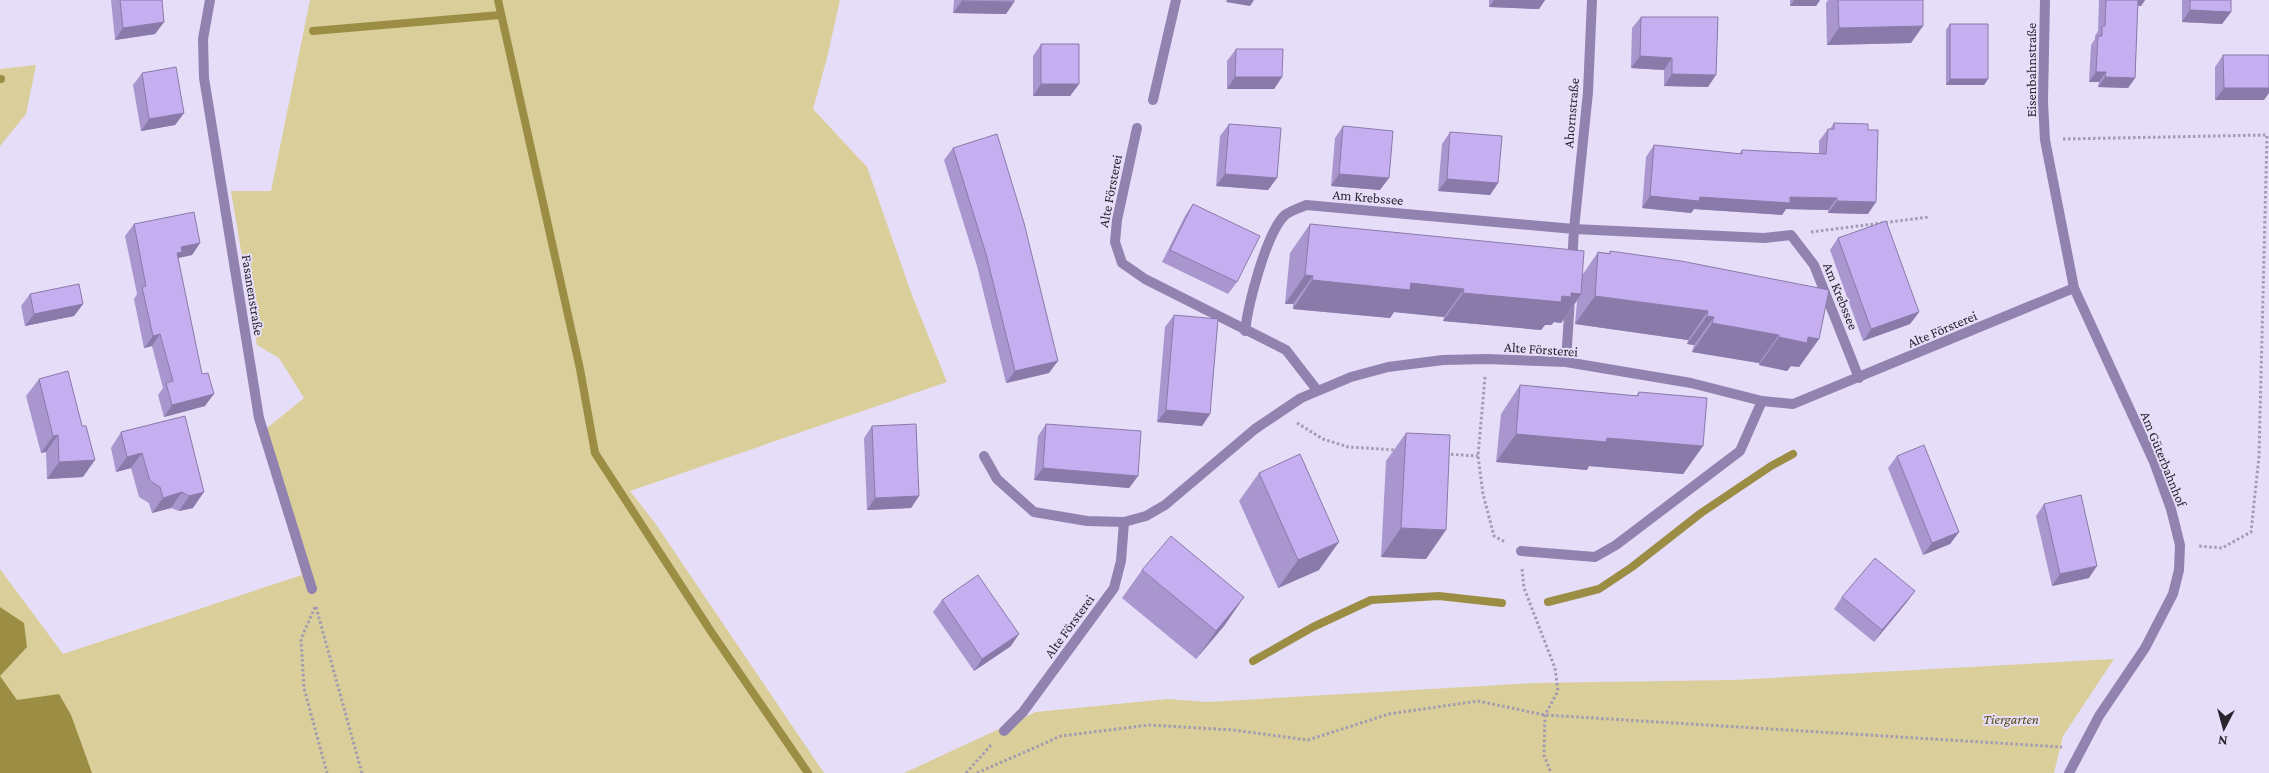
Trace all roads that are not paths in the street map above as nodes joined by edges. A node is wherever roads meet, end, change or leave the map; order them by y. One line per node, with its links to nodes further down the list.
1 (210, 0): 18 (street, Fasanenstraße)
2 (1176, 0): 5 (street)
3 (1592, 0): 8 (street, Ahornstraße)
4 (2045, 0): 7 (street, Eisenbahnstraße)
5 (1153, 100)
6 (1137, 128): 10 (street, Alte Försterei)
7 (2045, 140): 9 (street, Am Güterbahnhof)
8 (1574, 229): 10 (street, Am Krebssee); 11 (street); 12 (street, Am Krebssee)
9 (2074, 288): 12 (street, Alte Försterei); 20 (street, Am Güterbahnhof)
10 (1245, 331): 13 (street, Alte Försterei)
11 (1566, 362): 13 (street, Alte Försterei); 14 (street, Alte Försterei)
12 (1859, 378): 14 (street, Alte Försterei)
13 (1317, 390): 16 (street, Alte Försterei)
14 (1762, 401): 17 (street)
15 (984, 456): 16 (street, Alte Försterei)
16 (1124, 522): 19 (street, Alte Försterei)
17 (1521, 551)
18 (312, 589)
19 (1004, 731)
20 (2069, 773)

